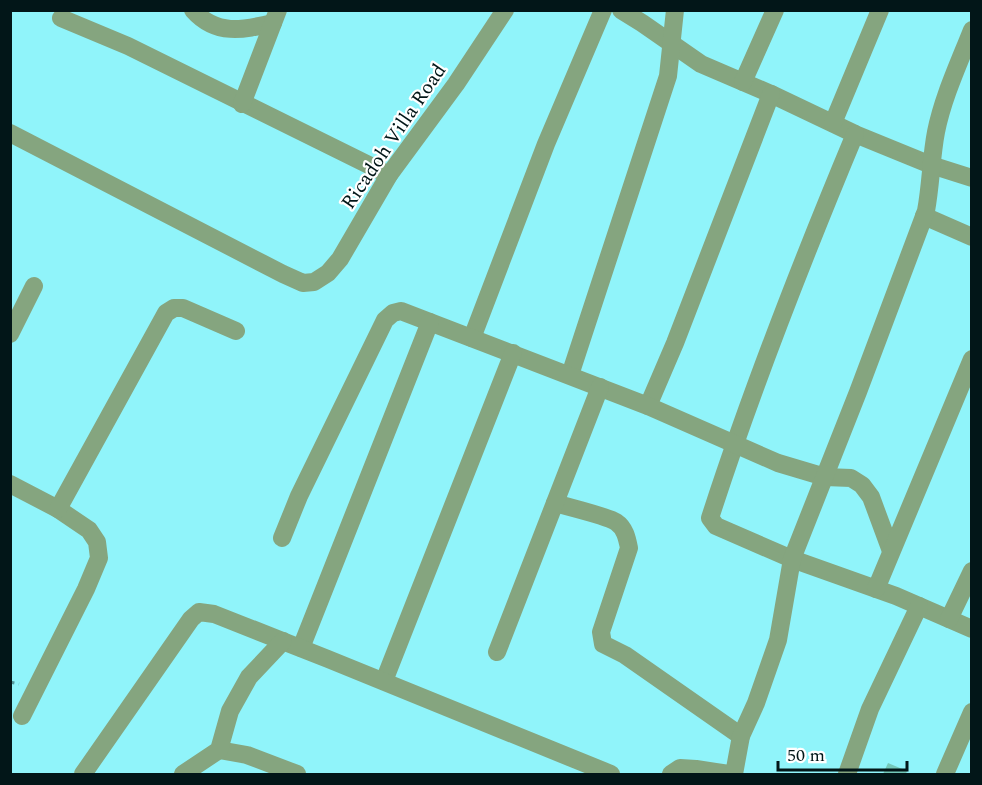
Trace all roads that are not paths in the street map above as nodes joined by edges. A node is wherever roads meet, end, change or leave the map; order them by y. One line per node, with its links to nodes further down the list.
1 (193, 10): 8 (street)
2 (505, 10): 19 (street, Ricadoh Villa Road)
3 (603, 10): 27 (street)
4 (621, 10): 11 (street)
5 (675, 10): 11 (street)
6 (775, 10): 12 (street)
7 (880, 10): 15 (street)
8 (276, 17): 14 (street)
9 (61, 18): 14 (street)
10 (972, 30): 18 (street)
11 (673, 46): 12 (street); 30 (street)
12 (743, 82): 13 (street)
13 (771, 94): 15 (street); 32 (street)
14 (242, 104): 19 (street)
15 (833, 123): 17 (street)
16 (10, 133): 19 (street, Ricadoh Villa Road)
17 (855, 134): 18 (street); 33 (street)
18 (931, 165): 20 (street); 21 (street)
19 (389, 176)
20 (972, 178)
21 (924, 216): 22 (street); 34 (street)
22 (972, 237)
23 (34, 286): 26 (street)
24 (430, 322): 27 (street); 38 (street); 47 (street)
25 (236, 331): 37 (street)
26 (10, 334)
27 (472, 338): 28 (street)
28 (513, 353): 30 (street); 49 (street)
29 (972, 358): 39 (street)
30 (570, 375): 31 (street)
31 (600, 387): 32 (street); 36 (street)
32 (648, 406): 33 (street)
33 (734, 443): 34 (street); 40 (street)
34 (825, 477): 39 (street); 40 (street)
35 (10, 484): 37 (street)
36 (555, 503): 48 (street); 52 (street)
37 (58, 509): 51 (street)
38 (282, 538)
39 (891, 551): 42 (street)
40 (792, 559): 42 (street); 52 (street)
41 (972, 571): 44 (street)
42 (876, 589): 43 (street)
43 (919, 606): 44 (street); 61 (street)
44 (949, 619): 45 (street)
45 (972, 629)
46 (283, 641): 47 (street); 53 (street); 54 (street)
47 (301, 648): 49 (street)
48 (497, 652)
49 (384, 681): 57 (street)
50 (972, 712): 62 (street)
51 (22, 716)
52 (741, 736): 60 (street)
53 (219, 750): 55 (street); 56 (street)
54 (83, 774)
55 (183, 774)
56 (297, 774)
57 (611, 774)
58 (671, 774): 59 (street)
59 (729, 774)
60 (734, 774)
61 (847, 774)
62 (945, 774)

